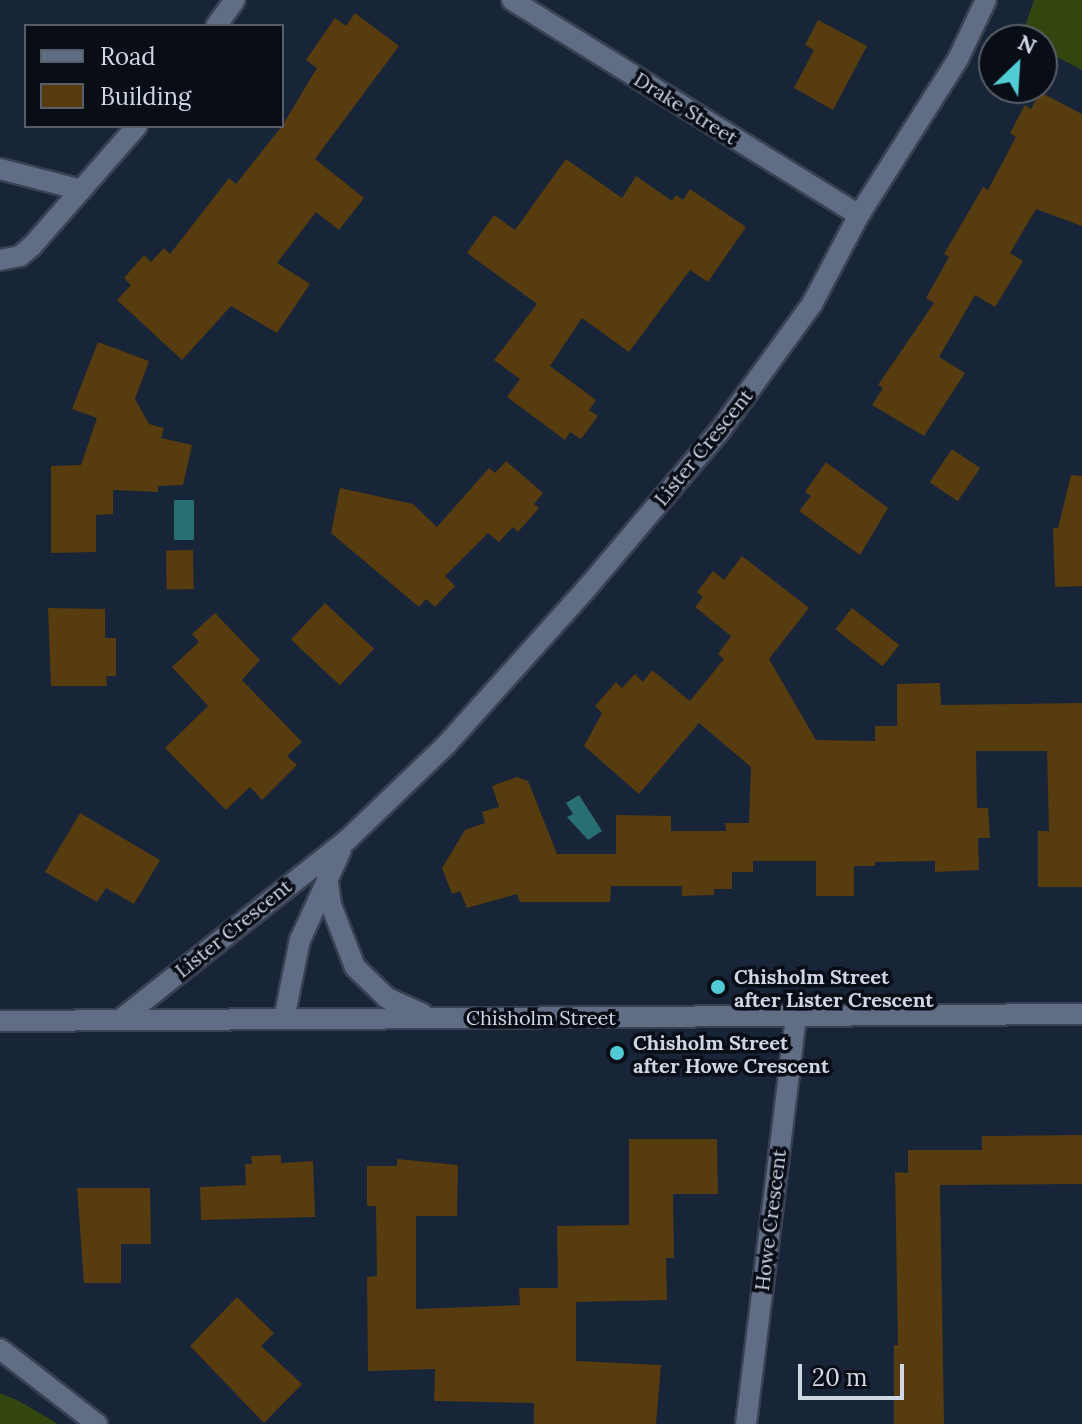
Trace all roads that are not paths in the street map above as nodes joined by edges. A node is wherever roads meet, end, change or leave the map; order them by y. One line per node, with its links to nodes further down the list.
1 (235, 0): 4 (street)
2 (512, 0): 8 (street, Drake Street)
3 (986, 0): 8 (street, Lister Crescent)
4 (217, 24)
5 (135, 128): 7 (street)
6 (0, 169): 7 (street)
7 (81, 190): 9 (street)
8 (859, 215): 10 (street, Lister Crescent)
9 (0, 260)
10 (347, 840): 11 (street, Lister Crescent); 15 (street, Lister Crescent)
11 (327, 872): 13 (street); 16 (street, Lister Crescent)
12 (1082, 1014): 14 (street, Chisholm Street)
13 (430, 1016): 14 (street, Chisholm Street); 16 (street, Chisholm Street)
14 (796, 1016): 20 (street, Howe Crescent)
15 (121, 1019): 16 (street, Chisholm Street); 17 (street, Chisholm Street)
16 (284, 1019)
17 (0, 1021)
18 (0, 1349): 19 (street)
19 (97, 1424)
20 (746, 1424)

